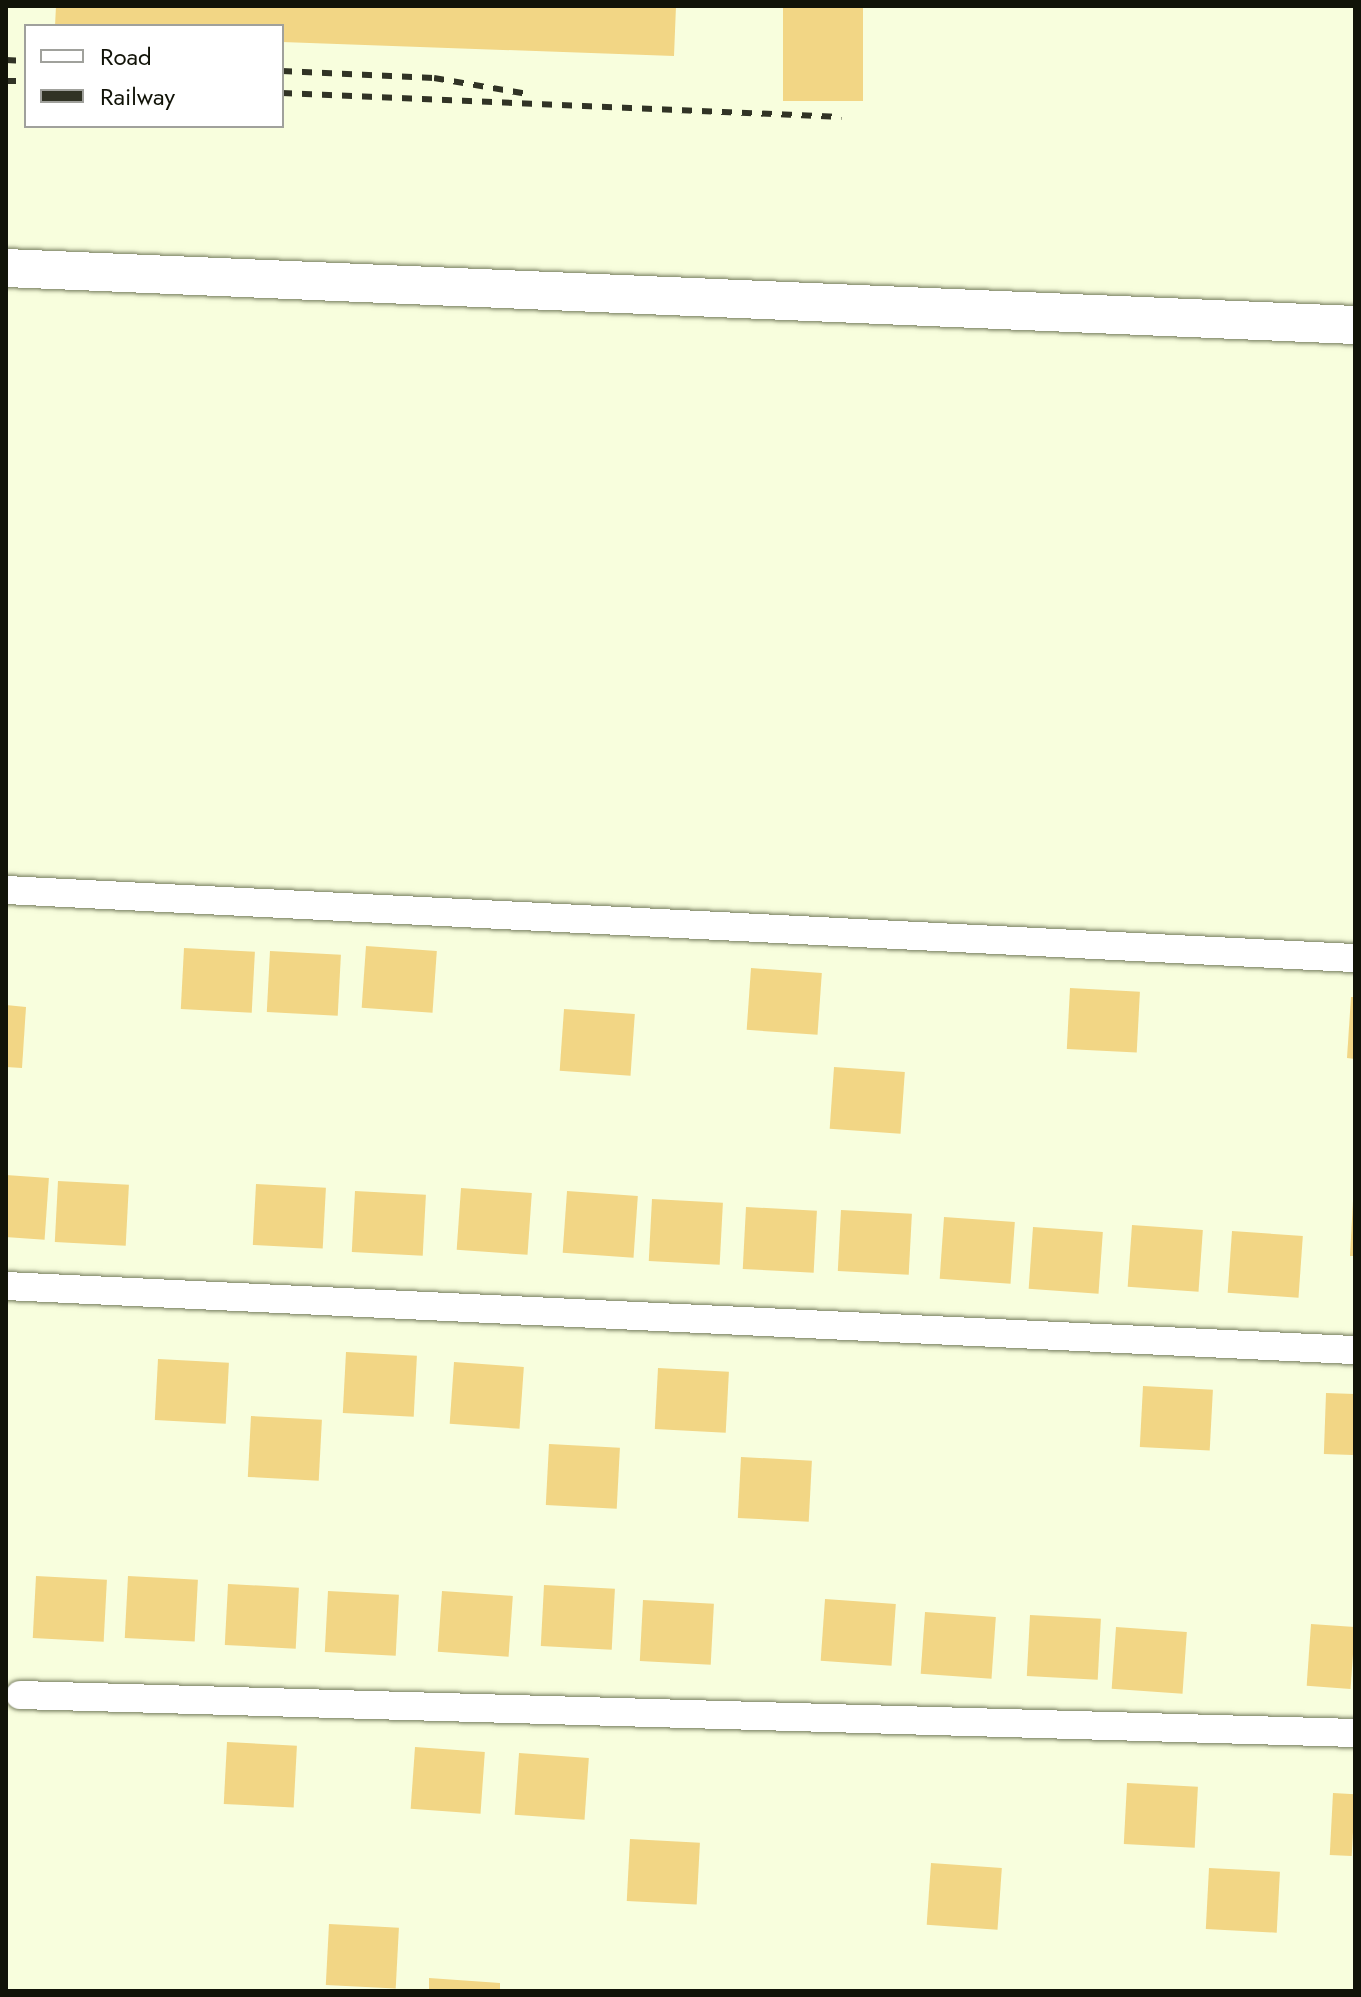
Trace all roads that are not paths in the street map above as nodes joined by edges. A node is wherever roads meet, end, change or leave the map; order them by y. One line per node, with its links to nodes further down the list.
1 (6, 268): 2 (main road)
2 (1355, 325)
3 (6, 890): 4 (street)
4 (1355, 958)
5 (6, 1286): 6 (street)
6 (1355, 1350)
7 (20, 1695): 8 (street)
8 (1355, 1733)

